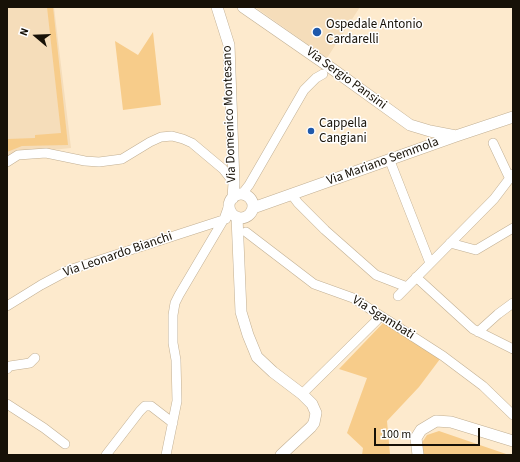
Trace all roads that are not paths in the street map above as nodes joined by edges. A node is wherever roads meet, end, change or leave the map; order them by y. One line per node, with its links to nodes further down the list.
1 (217, 7): 10 (main road, Via Domenico Montesano)
2 (243, 7): 5 (main road, Via Sergio Pansini)
3 (323, 74): 12 (street)
4 (513, 118): 5 (main road, Via Mariano Semmola)
5 (456, 136): 7 (main road, Via Mariano Semmola)
6 (493, 143): 9 (street)
7 (390, 161): 11 (main road, Via Mariano Semmola); 18 (street)
8 (7, 162): 10 (street)
9 (511, 176): 17 (street)
10 (234, 183): 12 (main road, Via Domenico Montesano)
11 (292, 195): 13 (main road, Via Mariano Semmola); 20 (street)
12 (235, 199): 13 (main road); 14 (main road)
13 (253, 208): 14 (main road)
14 (235, 218): 16 (main road); 23 (street, Via Leonardo Bianchi); 32 (street)
15 (513, 228): 17 (street)
16 (242, 233): 29 (main road); 31 (street, Via Sgambati)
17 (450, 243): 18 (street)
18 (430, 263): 19 (street)
19 (416, 277): 20 (street); 25 (street)
20 (407, 287): 21 (street)
21 (398, 296)
22 (513, 303): 25 (street)
23 (7, 306)
24 (377, 320): 29 (street)
25 (478, 332): 26 (street)
26 (513, 349)
27 (35, 358): 28 (street)
28 (7, 369)
29 (302, 394): 37 (main road)
30 (7, 404): 34 (street)
31 (513, 416)
32 (173, 423): 35 (street); 36 (street)
33 (513, 441): 38 (main road)
34 (65, 444)
35 (106, 455)
36 (166, 455)
37 (282, 455)
38 (418, 455)

